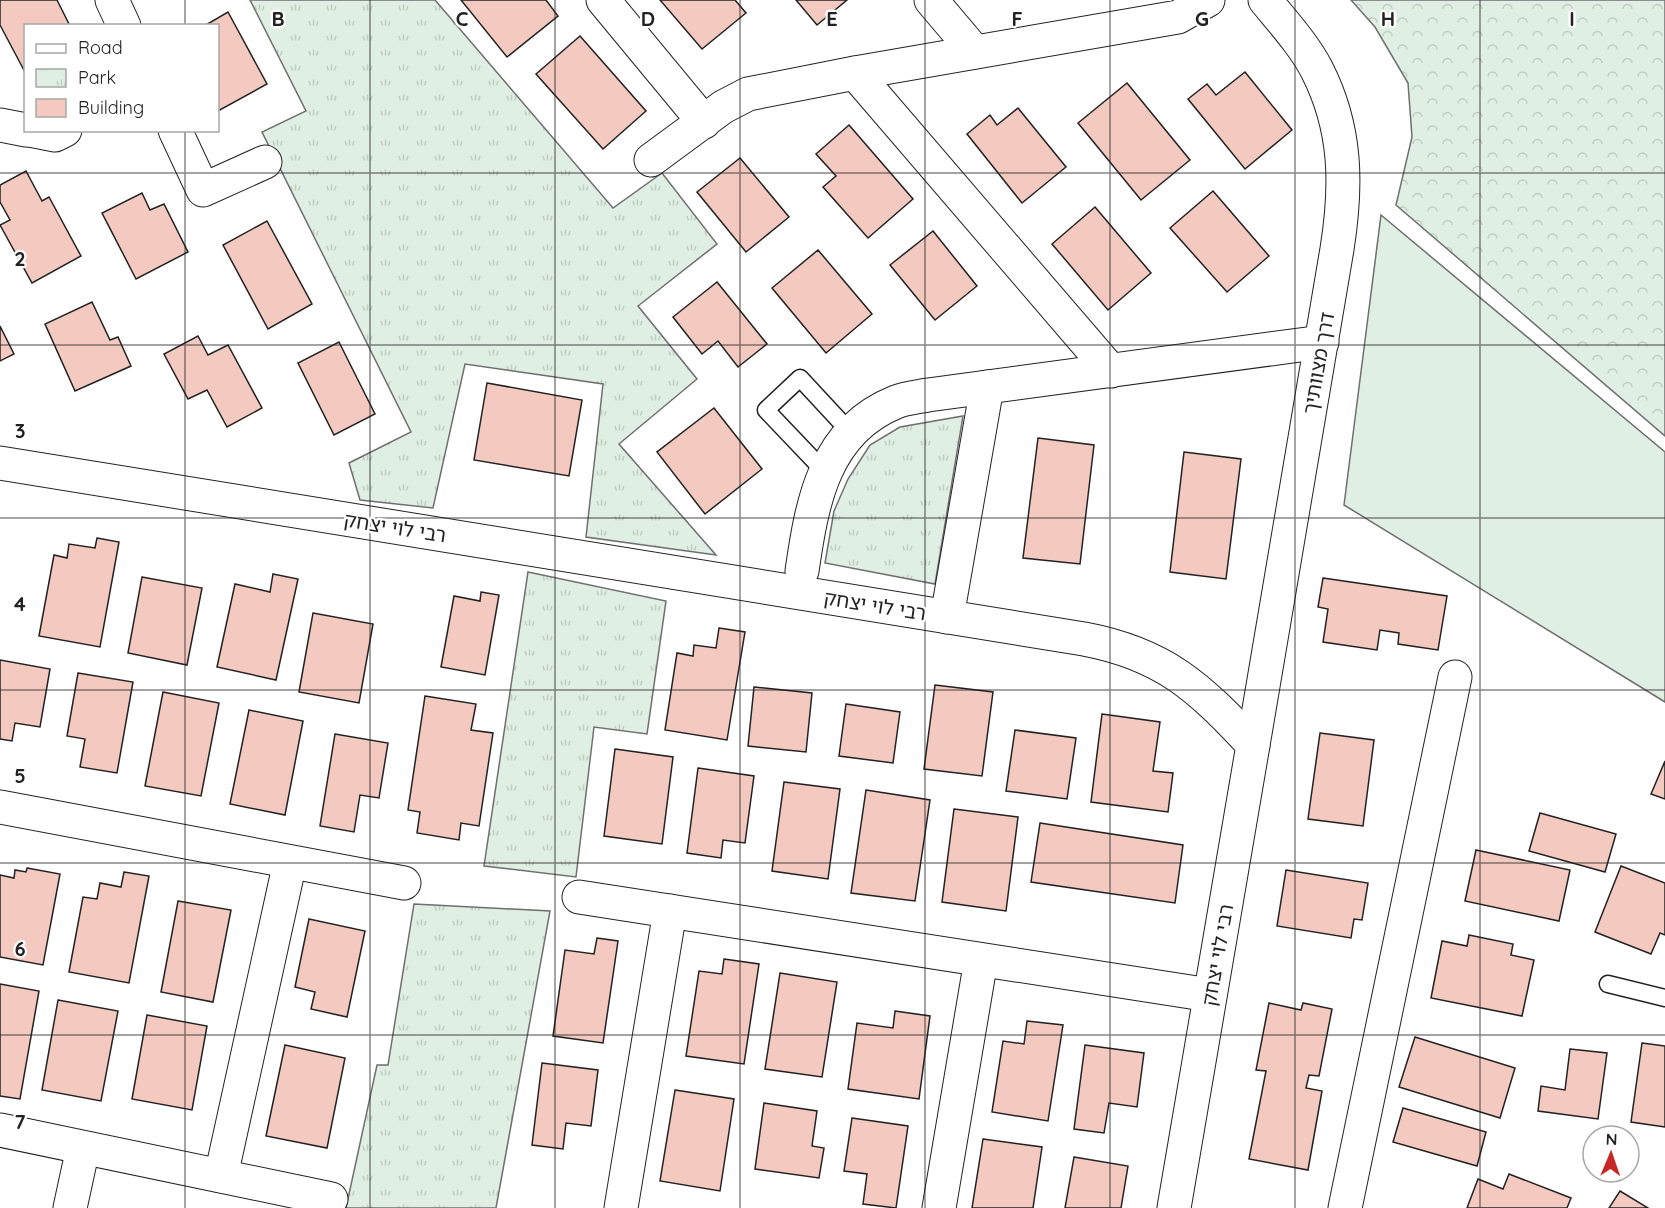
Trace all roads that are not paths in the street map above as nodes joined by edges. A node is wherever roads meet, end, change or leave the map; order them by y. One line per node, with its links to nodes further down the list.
1 (112, 0): 6 (street)
2 (603, 0): 9 (street)
3 (931, 0): 7 (street)
4 (1208, 0): 7 (street)
5 (1265, 0): 17 (street, דרך מצוותיך)
6 (123, 24)
7 (975, 52): 8 (street)
8 (855, 73): 9 (street); 18 (street)
9 (704, 122): 15 (street)
10 (0, 125): 11 (street)
11 (24, 130)
12 (40, 132): 13 (street)
13 (61, 132)
14 (176, 132): 16 (street)
15 (651, 160)
16 (265, 162)
17 (1322, 342): 18 (street); 26 (street, דרך מצוותיך)
18 (1111, 371): 19 (street)
19 (987, 387): 20 (street); 24 (street)
20 (850, 433): 22 (street); 22 (lane)
21 (0, 463): 24 (street, רבי לוי יצחק)
22 (825, 472): 23 (street)
23 (802, 571)
24 (947, 617): 26 (street, רבי לוי יצחק)
25 (1455, 676): 44 (street)
26 (1253, 745): 34 (street, רבי לוי יצחק)
27 (0, 807): 28 (street)
28 (290, 862): 29 (street); 38 (street)
29 (404, 883)
30 (579, 897): 31 (street)
31 (670, 911): 32 (street); 41 (street)
32 (981, 960): 34 (street); 42 (street)
33 (1608, 984): 35 (lane)
34 (1210, 995): 43 (street, רבי לוי יצחק)
35 (1665, 998)
36 (0, 1131): 37 (street)
37 (83, 1148): 38 (street); 40 (street)
38 (221, 1176): 39 (street)
39 (331, 1199)
40 (70, 1208)
41 (621, 1208)
42 (939, 1208)
43 (1174, 1208)
44 (1345, 1208)

